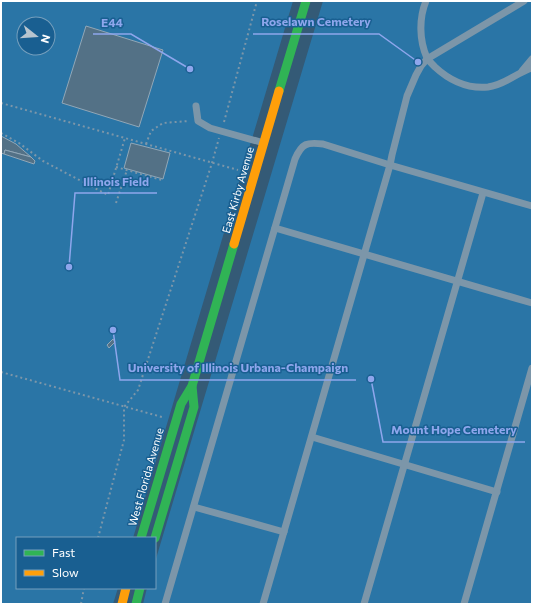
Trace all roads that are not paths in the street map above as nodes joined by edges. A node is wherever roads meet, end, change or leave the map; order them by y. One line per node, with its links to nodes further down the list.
1 (306, 1): 9 (main road, East Kirby Avenue)
2 (426, 1): 4 (lane)
3 (524, 1): 4 (lane)
4 (428, 59): 7 (lane); 10 (lane)
5 (532, 59): 7 (lane)
6 (532, 68): 7 (lane)
7 (522, 71)
8 (196, 106): 9 (lane)
9 (264, 143): 18 (main road, East Kirby Avenue)
10 (390, 165): 11 (lane); 13 (lane); 14 (lane)
11 (483, 193): 12 (lane); 15 (lane)
12 (532, 206)
13 (275, 228): 14 (lane); 23 (lane)
14 (365, 254): 15 (lane); 20 (lane)
15 (457, 282): 16 (lane); 21 (lane)
16 (532, 303)
17 (532, 368): 22 (lane)
18 (192, 386): 19 (main road, East Kirby Avenue); 26 (main road, East Kirby Avenue)
19 (175, 423): 25 (main road, West Florida Avenue)
20 (312, 437): 21 (lane); 24 (lane)
21 (405, 464): 22 (lane); 33 (lane)
22 (497, 492): 34 (lane)
23 (194, 507): 24 (lane); 31 (lane)
24 (284, 532): 32 (lane)
25 (141, 537)
26 (155, 537)
27 (126, 589): 29 (main road)
28 (140, 589): 30 (main road)
29 (122, 604)
30 (136, 604)
31 (165, 604)
32 (263, 604)
33 (364, 604)
34 (464, 604)

